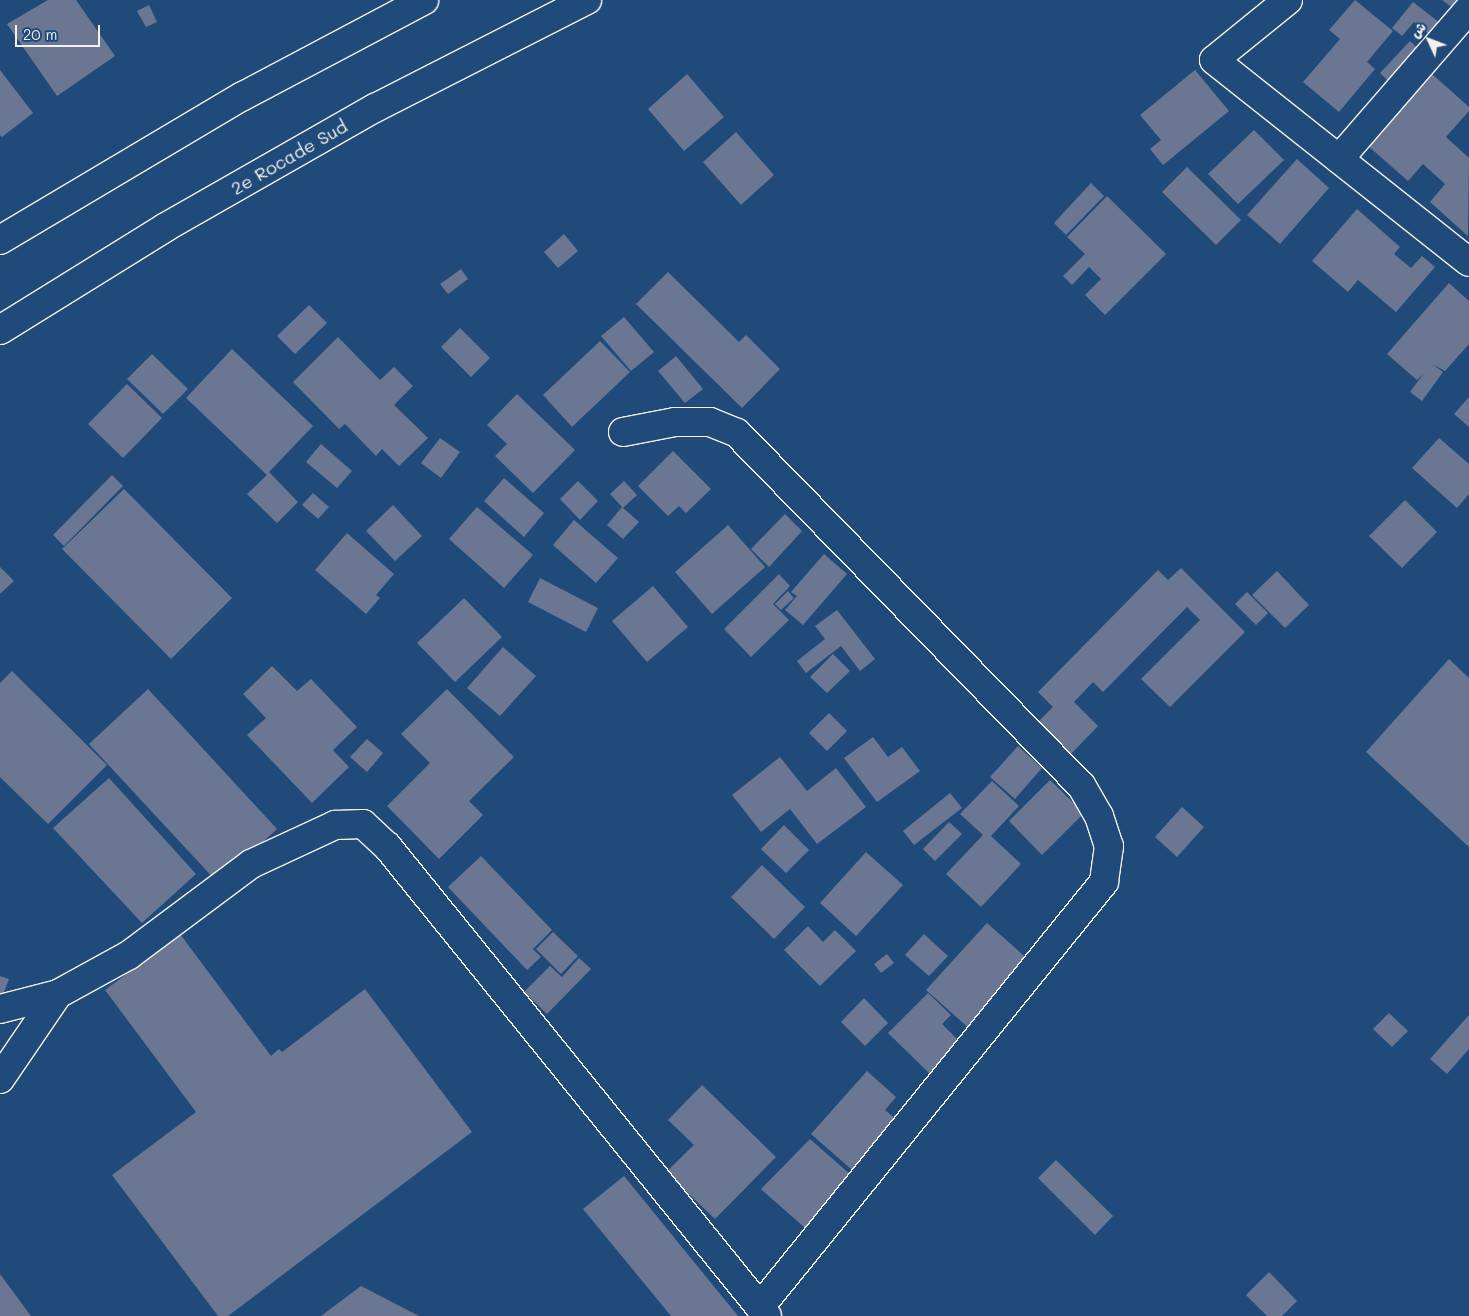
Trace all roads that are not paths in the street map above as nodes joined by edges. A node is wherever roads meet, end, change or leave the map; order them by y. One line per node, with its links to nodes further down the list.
1 (424, 0): 6 (main road)
2 (587, 0): 8 (main road, 2e Rocade Sud)
3 (1288, 0): 5 (main road)
4 (1469, 9): 5 (main road)
5 (1339, 159): 7 (main road)
6 (0, 240)
7 (1466, 253)
8 (0, 330)
9 (623, 432): 13 (main road)
10 (58, 994): 11 (main road); 12 (main road); 13 (main road)
11 (0, 1009)
12 (0, 1079)
13 (763, 1312)

